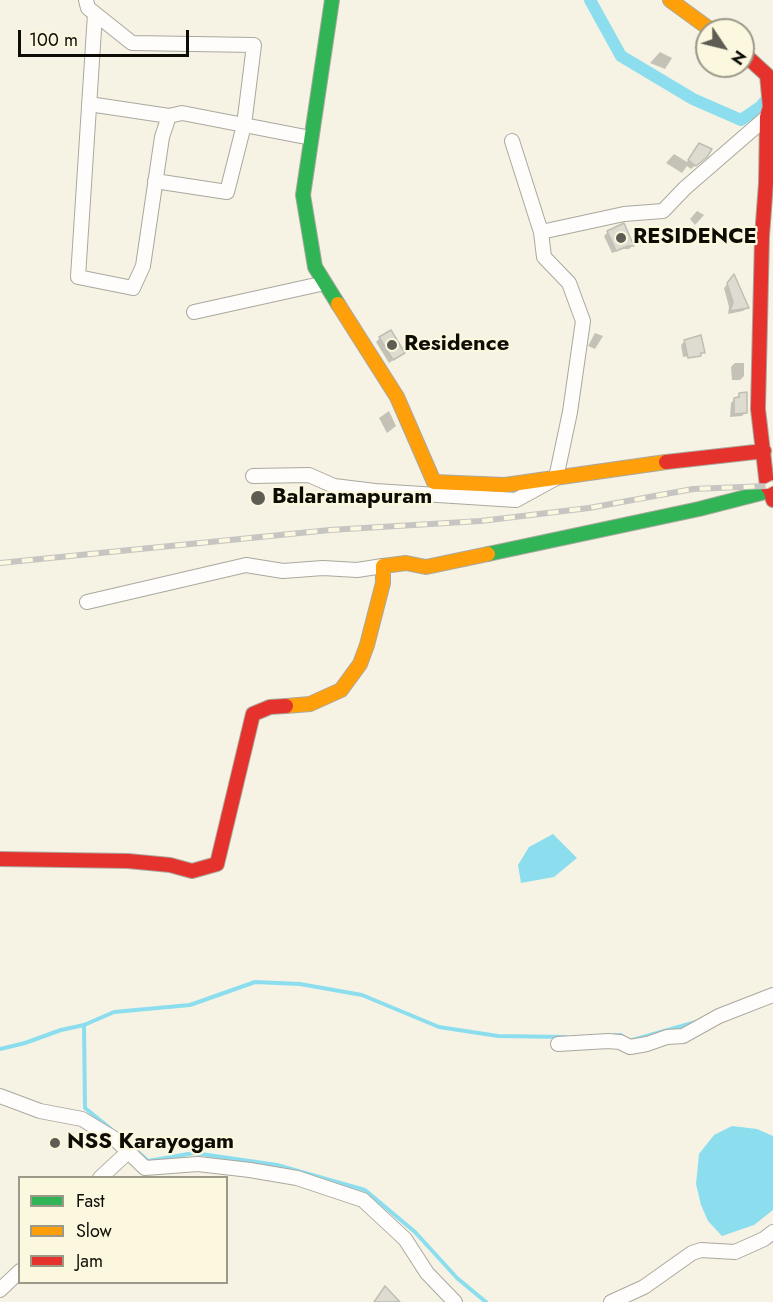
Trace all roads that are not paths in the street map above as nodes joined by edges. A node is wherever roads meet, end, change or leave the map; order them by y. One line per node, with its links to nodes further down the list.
1 (86, 0): 4 (street)
2 (332, 0): 12 (street)
3 (670, 0): 5 (street)
4 (95, 14): 8 (street); 11 (street)
5 (695, 18)
6 (755, 62): 7 (street)
7 (770, 72): 9 (street)
8 (89, 104): 10 (street); 15 (street)
9 (769, 112): 14 (street); 16 (street)
10 (169, 116): 11 (street); 15 (street)
11 (244, 125): 12 (street); 15 (street)
12 (311, 138): 17 (street)
13 (512, 141): 16 (street)
14 (769, 181): 19 (street)
15 (155, 182)
16 (541, 232): 21 (street)
17 (325, 283): 18 (street); 21 (street)
18 (194, 312)
19 (764, 451): 21 (street); 22 (street)
20 (253, 476): 21 (street)
21 (556, 478)
22 (772, 494): 23 (street)
23 (383, 566): 24 (street); 25 (street)
24 (87, 602)
25 (0, 859)
26 (773, 995): 27 (street)
27 (558, 1044)
28 (0, 1096): 29 (street)
29 (128, 1152): 30 (street); 34 (street)
30 (102, 1176)
31 (773, 1232): 35 (street)
32 (18, 1273): 33 (street)
33 (0, 1290)
34 (455, 1302)
35 (611, 1302)

